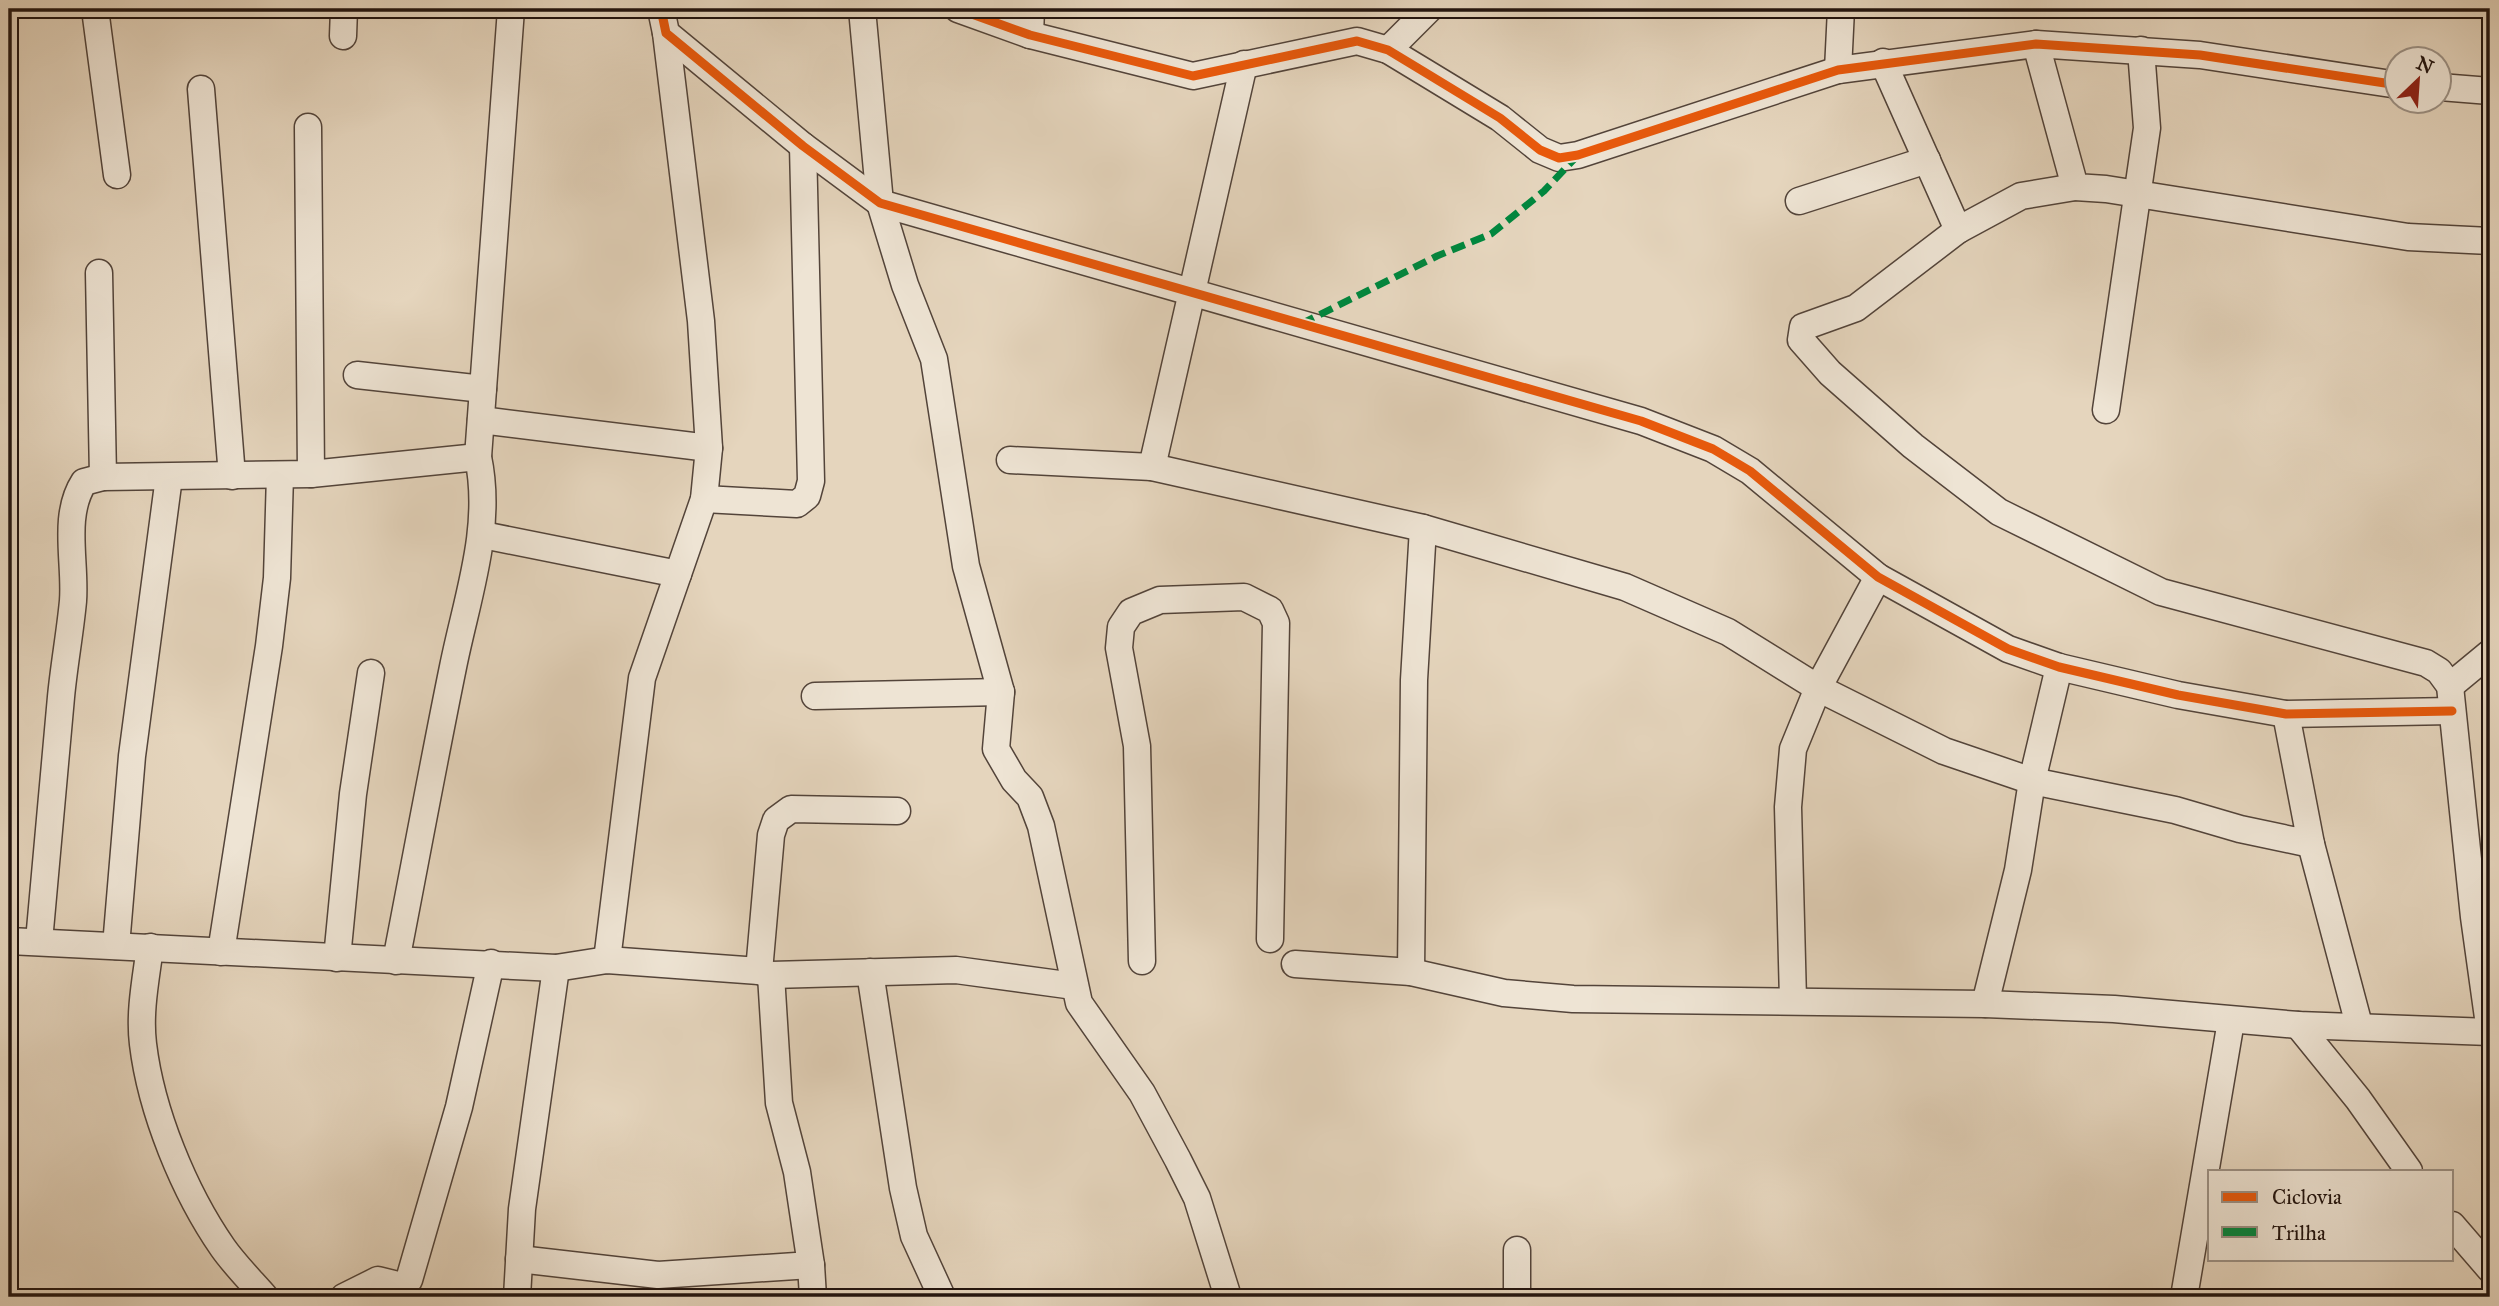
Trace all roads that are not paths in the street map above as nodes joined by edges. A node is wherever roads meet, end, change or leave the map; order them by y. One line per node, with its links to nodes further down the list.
1 (95, 9): 24 (street)
2 (344, 9): 10 (street)
3 (512, 9): 34 (street)
4 (862, 9): 28 (street)
5 (958, 9): 9 (street)
6 (1429, 9): 12 (street)
7 (1841, 9): 16 (street)
8 (663, 21): 22 (street); 37 (street)
9 (1030, 22): 15 (street)
10 (343, 36)
11 (2036, 44): 13 (street); 14 (street); 25 (street)
12 (1388, 50): 15 (street); 16 (street)
13 (2141, 50): 17 (street); 26 (street)
14 (1883, 62): 16 (street); 23 (street)
15 (1244, 64): 32 (street)
16 (1838, 70)
17 (2384, 83)
18 (2454, 88): 20 (street)
19 (201, 89): 43 (street)
20 (2490, 90)
21 (309, 127): 41 (street)
22 (803, 146): 28 (street); 46 (street)
23 (1927, 160): 27 (street); 29 (street)
24 (117, 175)
25 (2075, 187): 26 (street); 29 (street)
26 (2139, 196): 30 (street); 35 (street)
27 (1799, 201)
28 (880, 203): 32 (street); 55 (street)
29 (1958, 230): 57 (street)
30 (2490, 241)
31 (99, 273): 44 (street)
32 (1190, 293): 40 (street); 50 (street)
33 (357, 374): 34 (street)
34 (483, 389): 36 (street)
35 (2106, 410)
36 (481, 420): 37 (street); 38 (street)
37 (709, 448): 46 (street)
38 (478, 457): 41 (street); 48 (street)
39 (1010, 460): 40 (street)
40 (1152, 467): 47 (street)
41 (312, 474): 42 (street)
42 (280, 475): 43 (street); 67 (street)
43 (232, 476): 45 (street)
44 (103, 477): 45 (street); 64 (street)
45 (169, 477): 65 (street)
46 (704, 499): 49 (street)
47 (1423, 528): 54 (street); 76 (street)
48 (483, 536): 49 (street); 70 (street)
49 (678, 574): 69 (street)
50 (1878, 577): 52 (street); 54 (street)
51 (2490, 653): 57 (street)
52 (2059, 667): 58 (street); 59 (street)
53 (371, 673): 68 (street)
54 (1818, 688): 59 (street); 79 (street)
55 (1001, 692): 56 (street); 78 (street)
56 (815, 696)
57 (2451, 699): 58 (street); 84 (street)
58 (2286, 714): 61 (street)
59 (2032, 781): 61 (street); 80 (street)
60 (897, 811): 77 (street)
61 (2311, 844): 83 (street)
62 (1270, 939): 71 (street)
63 (9, 941): 64 (street)
64 (39, 941): 65 (street)
65 (116, 946): 66 (street)
66 (149, 947): 67 (street); 91 (street)
67 (221, 952): 68 (street)
68 (337, 958): 70 (street)
69 (607, 960): 74 (street); 77 (street)
70 (396, 961): 72 (street)
71 (1142, 961)
72 (491, 963): 74 (street); 92 (street)
73 (1295, 964): 76 (street)
74 (556, 968): 88 (street)
75 (870, 972): 77 (street); 78 (street); 95 (street)
76 (1411, 972): 79 (street)
77 (765, 973): 89 (street)
78 (1074, 986): 96 (street)
79 (1793, 1000): 80 (street)
80 (1985, 1004): 81 (street)
81 (2231, 1020): 82 (street); 98 (street)
82 (2298, 1025): 83 (street); 85 (street)
83 (2359, 1026): 84 (street)
84 (2490, 1032)
85 (2408, 1170)
86 (2454, 1228): 90 (street)
87 (1517, 1250): 97 (street)
88 (519, 1259): 89 (street); 93 (street)
89 (811, 1265): 94 (street)
90 (2489, 1267)
91 (265, 1297)
92 (344, 1297)
93 (517, 1297)
94 (813, 1297)
95 (942, 1297)
96 (1228, 1297)
97 (1517, 1297)
98 (2184, 1297)

